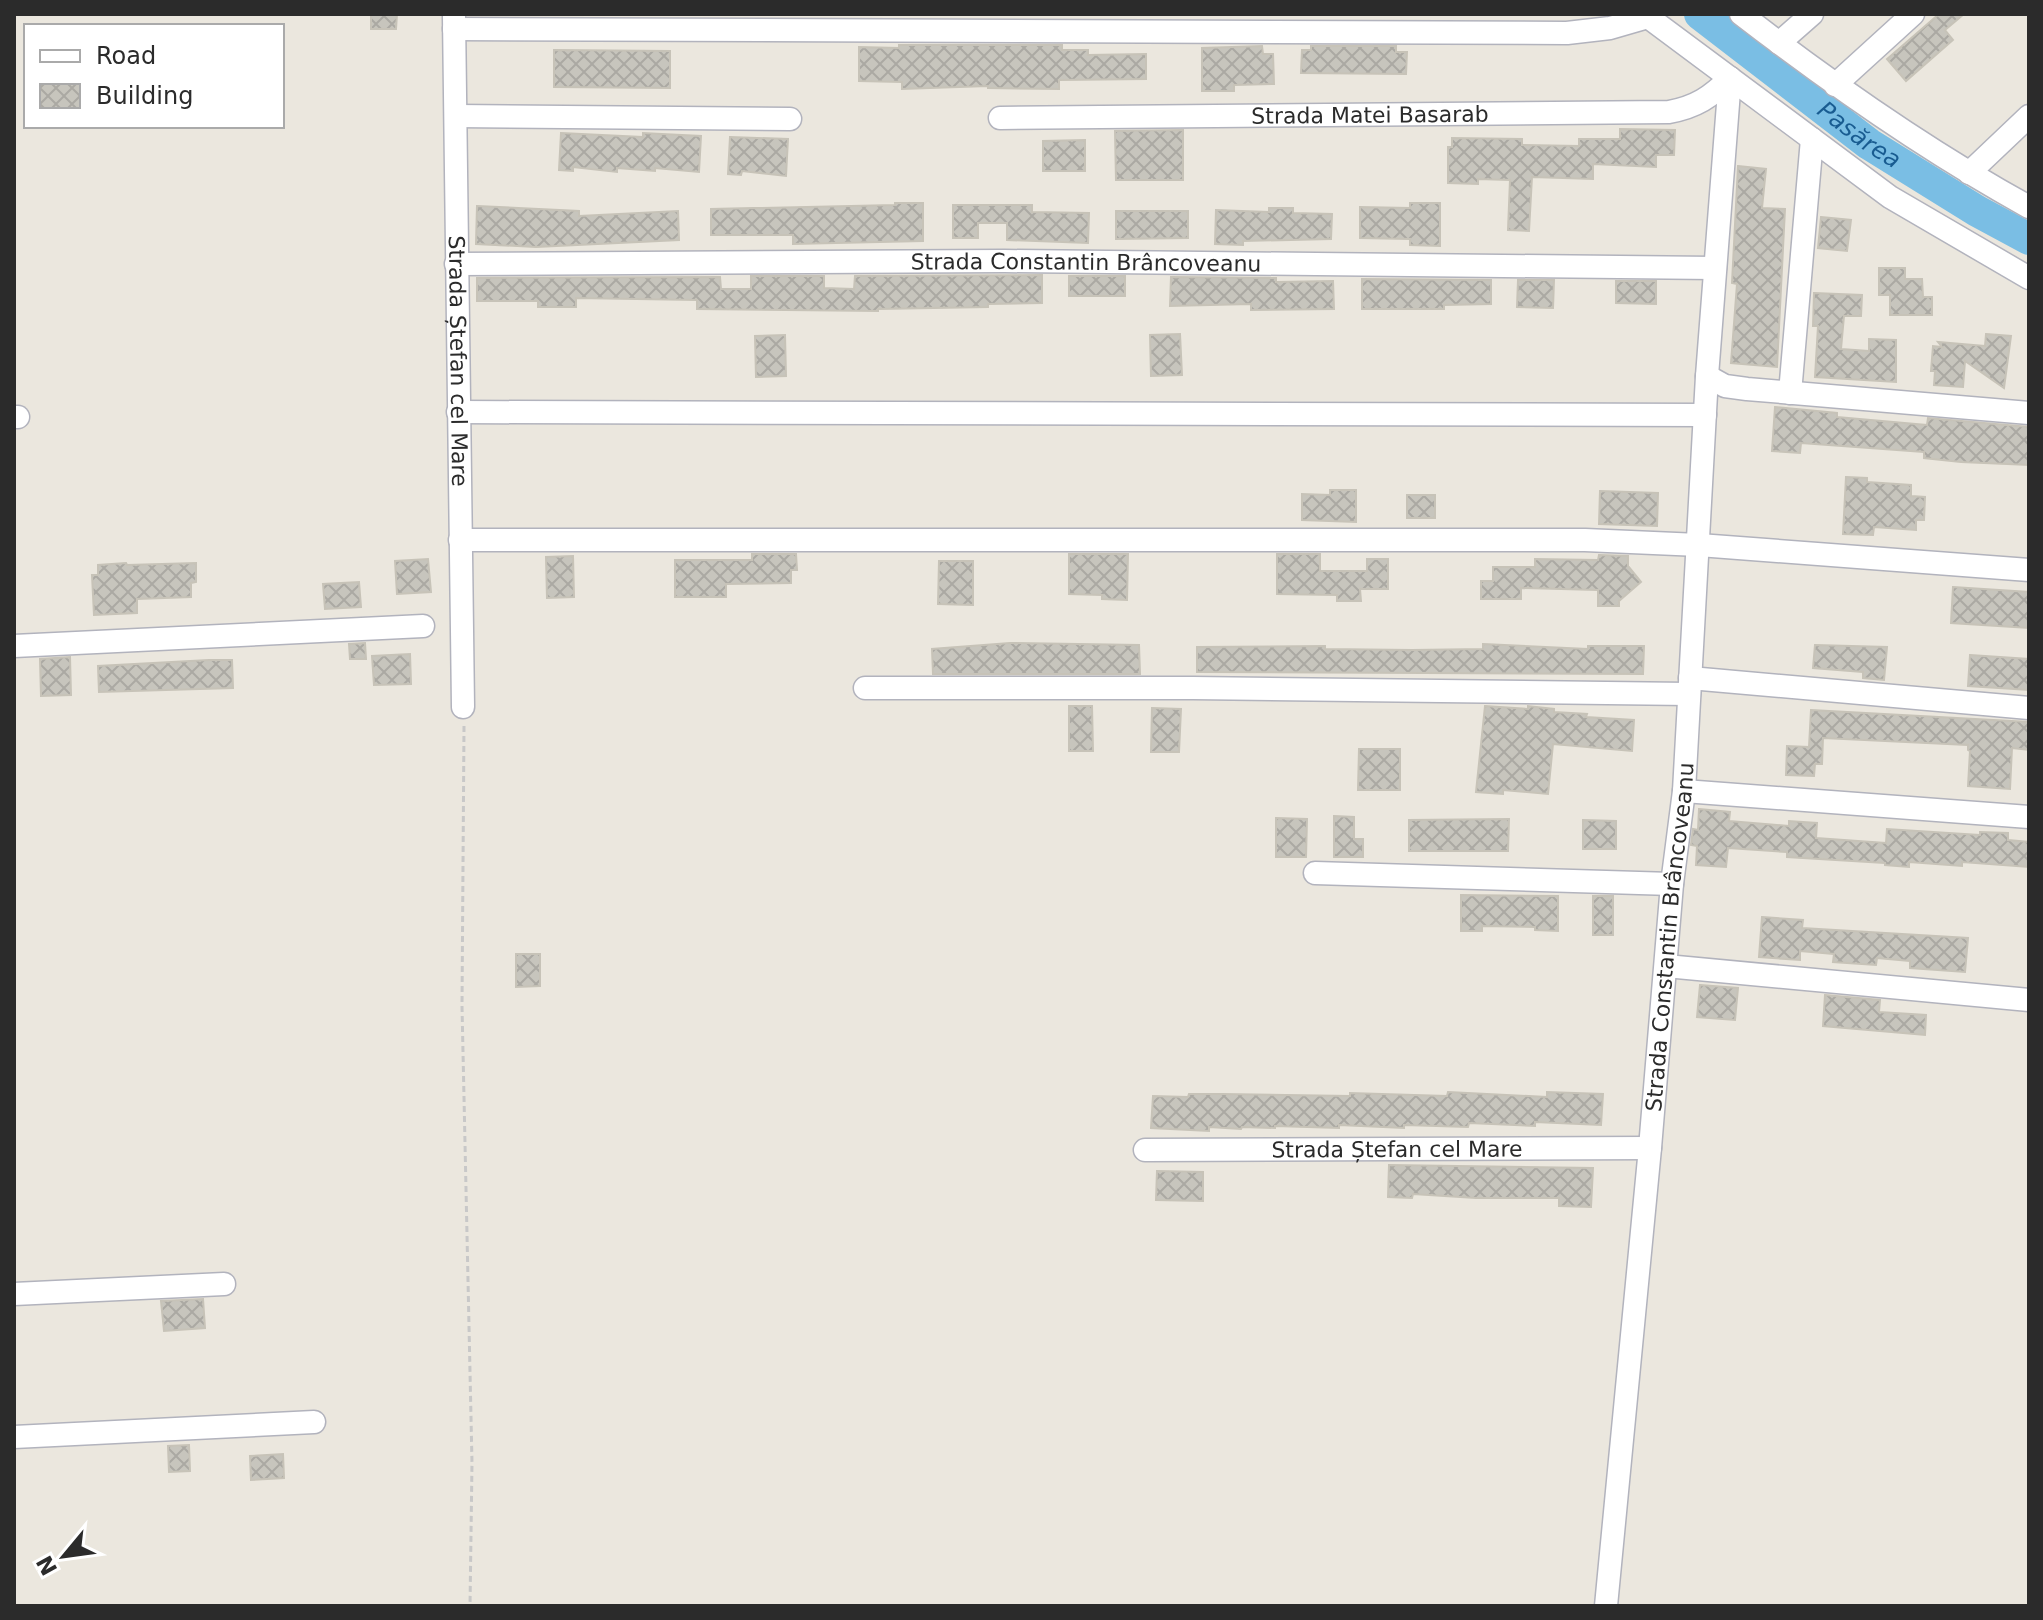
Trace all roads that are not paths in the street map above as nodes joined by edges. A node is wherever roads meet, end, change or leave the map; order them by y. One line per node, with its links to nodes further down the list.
1 (1741, 14): 6 (street)
2 (1812, 14): 6 (street)
3 (1913, 14): 8 (street)
4 (1646, 15): 5 (street); 7 (street)
5 (454, 22): 9 (street, Strada Ștefan cel Mare)
6 (1779, 43): 8 (street)
7 (1730, 78): 11 (street, Strada Matei Basarab); 13 (street); 17 (street, Strada Constantin Brâncoveanu)
8 (1835, 85): 14 (street)
9 (456, 116): 12 (street); 16 (street, Strada Ștefan cel Mare)
10 (2029, 116): 14 (street)
11 (1000, 118)
12 (790, 119)
13 (1812, 139): 18 (street); 20 (street)
14 (1969, 173): 15 (street)
15 (2029, 207)
16 (456, 264): 17 (street, Strada Constantin Brâncoveanu); 21 (street, Strada Ștefan cel Mare)
17 (1715, 268): 19 (street, Strada Constantin Brâncoveanu)
18 (2029, 278)
19 (1707, 376): 20 (street); 23 (street, Strada Constantin Brâncoveanu)
20 (1790, 393): 22 (street)
21 (458, 412): 23 (street); 24 (street, Strada Ștefan cel Mare)
22 (2029, 413)
23 (1705, 415): 25 (street, Strada Constantin Brâncoveanu)
24 (460, 540): 25 (street); 31 (street, Strada Ștefan cel Mare)
25 (1699, 545): 26 (street); 29 (street, Strada Constantin Brâncoveanu)
26 (2029, 570)
27 (423, 626): 28 (street)
28 (14, 646)
29 (1690, 686): 30 (street); 32 (street); 33 (street, Strada Constantin Brâncoveanu)
30 (865, 688)
31 (463, 707)
32 (2029, 708)
33 (1684, 791): 34 (street); 36 (street, Strada Constantin Brâncoveanu)
34 (2029, 817)
35 (1315, 873): 36 (street)
36 (1672, 884): 37 (street, Strada Constantin Brâncoveanu)
37 (1666, 966): 38 (street); 39 (street, Strada Constantin Brâncoveanu)
38 (2029, 1000)
39 (1650, 1148): 40 (street, Strada Ștefan cel Mare); 45 (street, Strada Constantin Brâncoveanu)
40 (1145, 1150)
41 (224, 1284): 42 (street)
42 (14, 1294)
43 (314, 1422): 44 (street)
44 (14, 1437)
45 (1606, 1606)

